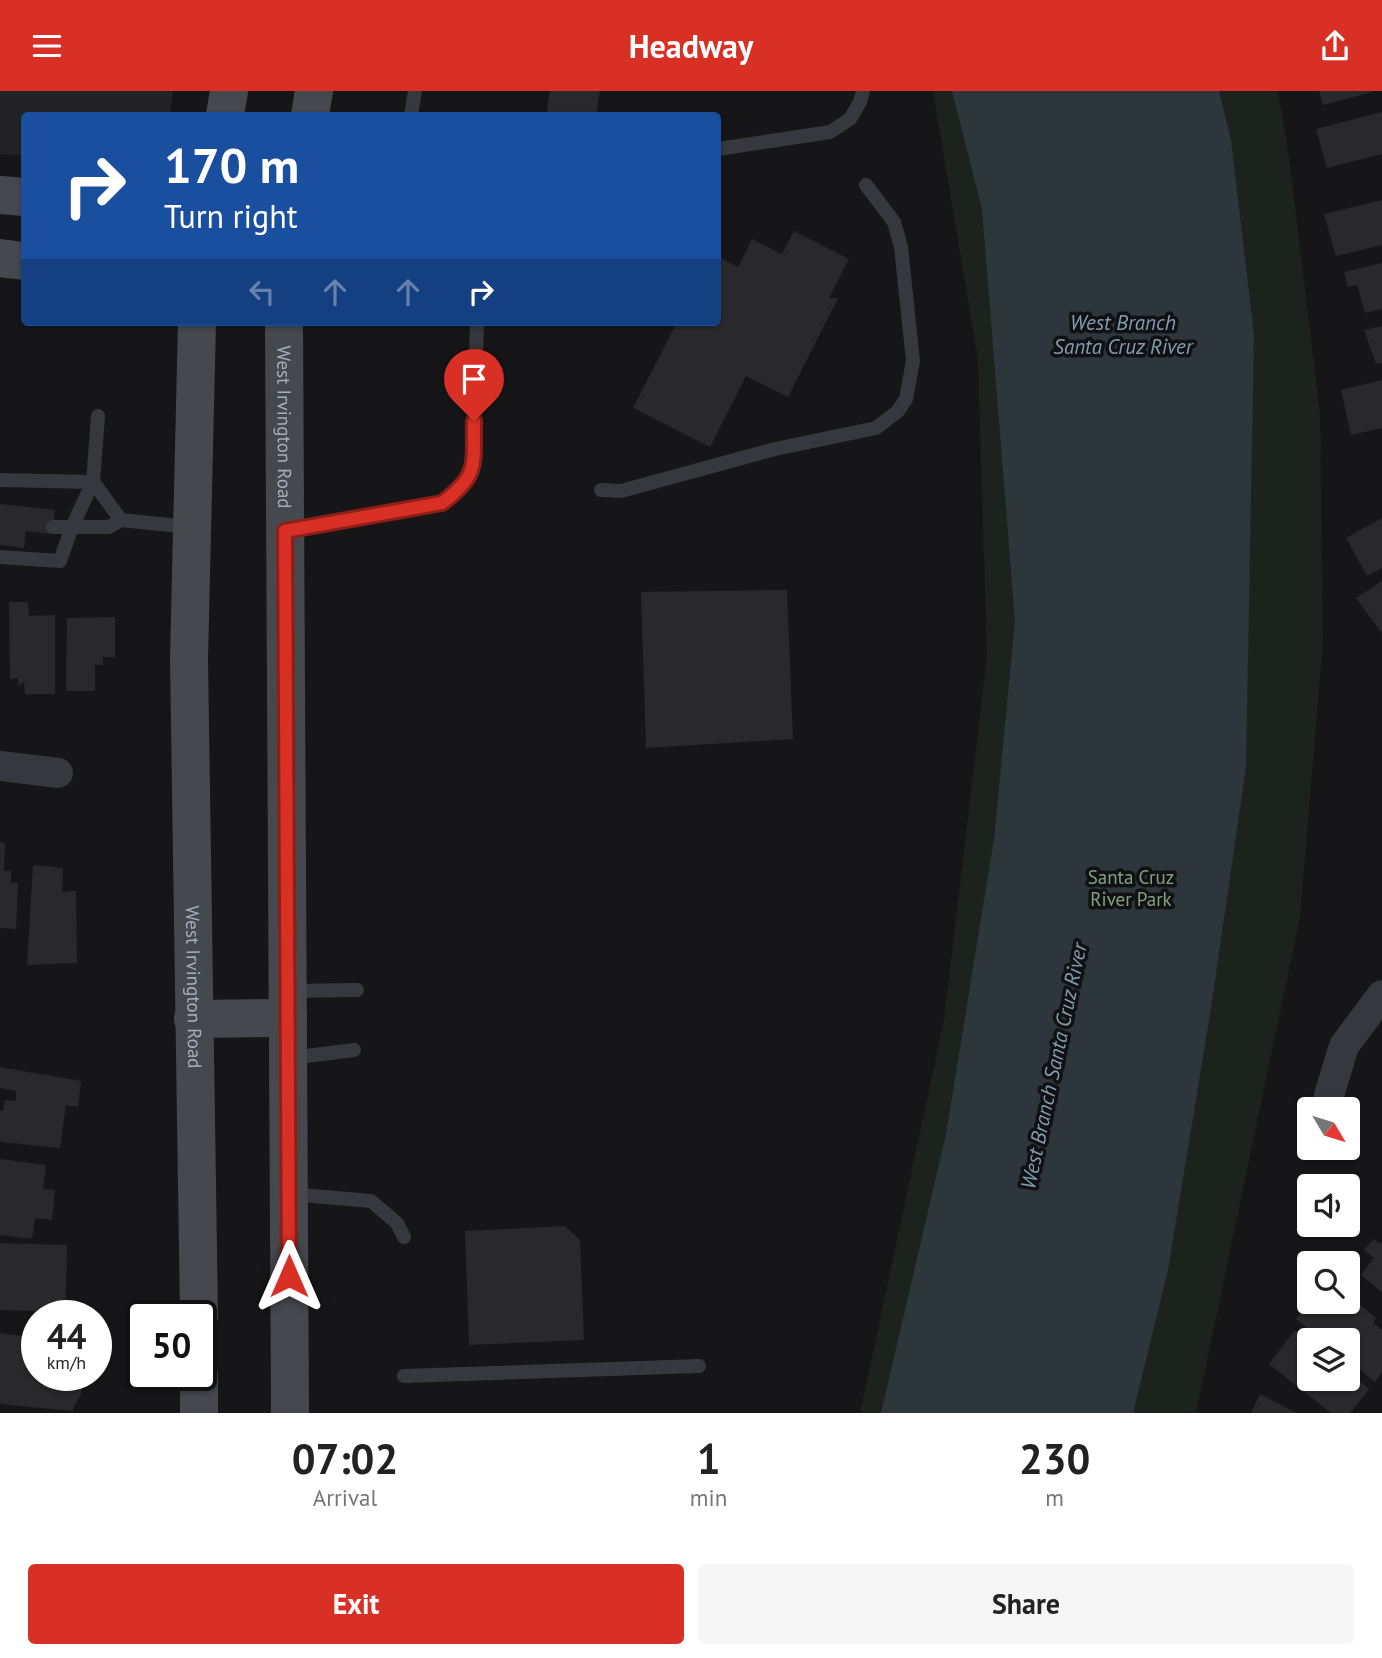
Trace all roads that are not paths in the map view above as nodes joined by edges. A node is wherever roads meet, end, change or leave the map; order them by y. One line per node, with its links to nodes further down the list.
1 (229, 91): 5 (main road)
2 (314, 91): 6 (main road)
3 (415, 91): 7 (lane)
4 (863, 91): 8 (lane)
5 (226, 112)
6 (310, 112)
7 (412, 112)
8 (721, 149)
9 (866, 185): 20 (lane)
10 (0, 195): 11 (main road)
11 (21, 197)
12 (0, 258): 13 (main road)
13 (21, 261)
14 (197, 326): 24 (main road, West Irvington Road)
15 (284, 326): 25 (main road, West Irvington Road)
16 (477, 326): 25 (lane)
17 (98, 416): 19 (lane)
18 (0, 477): 19 (lane)
19 (93, 482): 21 (lane); 23 (lane)
20 (601, 490)
21 (121, 520): 23 (lane); 24 (lane)
22 (53, 527): 23 (lane)
23 (72, 527): 26 (lane)
24 (190, 527): 32 (main road, West Irvington Road)
25 (285, 531): 31 (main road, West Irvington Road)
26 (0, 557)
27 (0, 766): 28 (street)
28 (58, 773)
29 (357, 990): 31 (lane)
30 (1382, 995): 35 (street)
31 (288, 1004): 32 (main road); 34 (main road, West Irvington Road)
32 (193, 1019): 38 (main road, West Irvington Road)
33 (354, 1050): 34 (lane)
34 (289, 1058): 36 (main road, West Irvington Road)
35 (1329, 1095)
36 (289, 1193): 37 (lane); 43 (main road, West Irvington Road)
37 (404, 1237)
38 (199, 1300)
39 (699, 1366): 40 (lane)
40 (404, 1376)
41 (199, 1391): 42 (main road)
42 (199, 1413)
43 (290, 1413)

